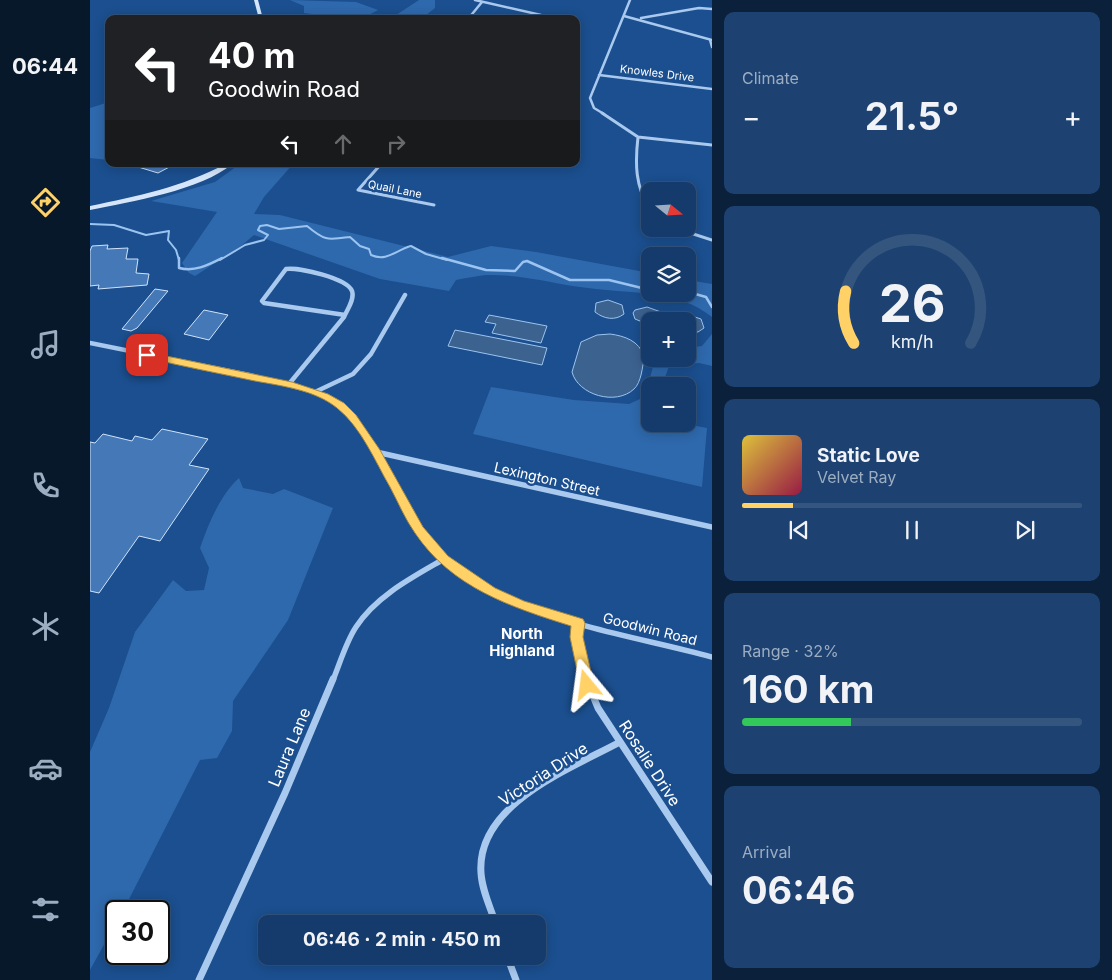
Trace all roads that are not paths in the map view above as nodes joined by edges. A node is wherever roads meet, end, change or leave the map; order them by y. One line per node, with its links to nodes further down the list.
1 (256, 0): 6 (street)
2 (474, 0): 4 (street)
3 (630, 0): 9 (street)
4 (482, 2): 7 (street); 8 (street)
5 (712, 9): 10 (street)
6 (260, 15)
7 (471, 15)
8 (541, 15)
9 (624, 16): 10 (street); 13 (street)
10 (641, 18): 11 (street)
11 (711, 40): 12 (street)
12 (712, 47)
13 (599, 74): 14 (street, Knowles Drive); 15 (street)
14 (712, 89)
15 (638, 137): 16 (street); 19 (street)
16 (712, 145)
17 (223, 167): 21 (street)
18 (378, 167): 20 (street, Quail Lane)
19 (641, 193)
20 (434, 205)
21 (90, 208)
22 (696, 235): 23 (street)
23 (712, 240)
24 (405, 295): 28 (street)
25 (345, 315): 25 (street); 27 (street)
26 (90, 342): 27 (street, Goodwin Road)
27 (290, 384): 28 (street, Goodwin Road)
28 (315, 392): 29 (street, Goodwin Road)
29 (376, 452): 30 (street, Lexington Street); 31 (street, Goodwin Road)
30 (712, 527)
31 (444, 559): 32 (street, Goodwin Road); 38 (street, Laura Lane)
32 (578, 623): 33 (street, Goodwin Road); 34 (street, Rosalie Drive)
33 (712, 658)
34 (620, 742): 35 (street, Rosalie Drive); 36 (street, Victoria Drive)
35 (712, 882)
36 (493, 915)
37 (510, 965): 39 (street)
38 (199, 980)
39 (516, 980)

